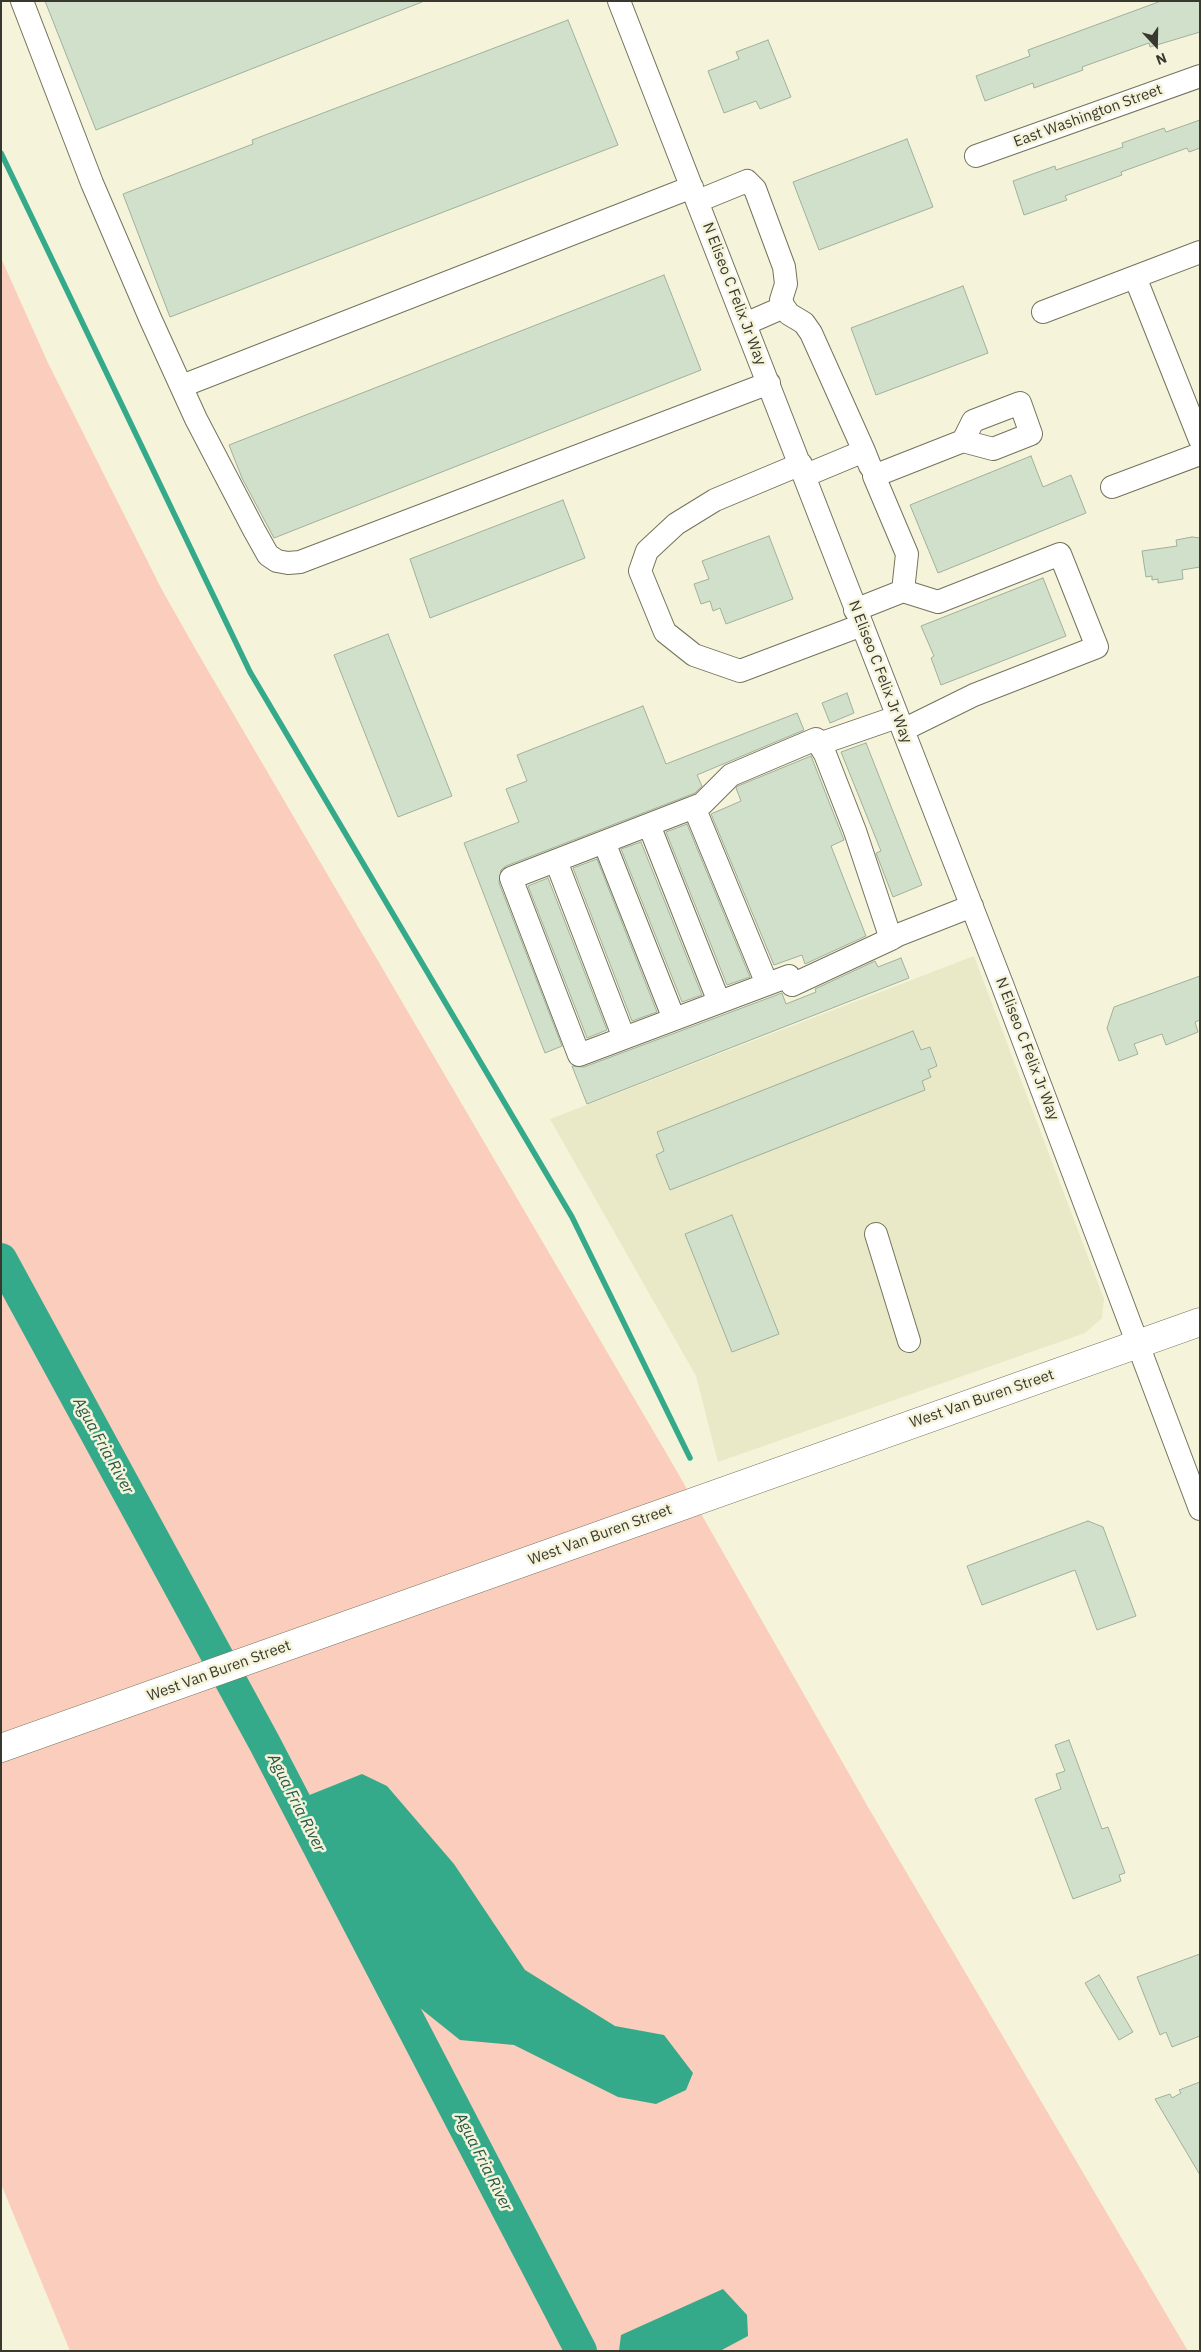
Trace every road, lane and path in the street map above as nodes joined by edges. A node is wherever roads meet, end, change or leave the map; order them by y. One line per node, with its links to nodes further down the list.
1 (22, 1): 12 (street)
2 (619, 1): 5 (street, N Eliseo C Felix Jr Way)
3 (1200, 76): 4 (street, East Washington Street)
4 (976, 156)
5 (695, 194): 8 (street); 10 (street, N Eliseo C Felix Jr Way); 12 (street)
6 (1200, 252): 7 (street)
7 (1135, 276): 9 (street); 13 (street)
8 (784, 307): 10 (street); 15 (street)
9 (1043, 312)
10 (746, 324): 11 (street, N Eliseo C Felix Jr Way)
11 (769, 383): 12 (street); 17 (street, N Eliseo C Felix Jr Way)
12 (182, 386)
13 (1200, 440)
14 (963, 442): 14 (street); 18 (street)
15 (864, 451): 17 (street); 18 (street)
16 (1200, 454): 19 (street)
17 (802, 470): 21 (street, N Eliseo C Felix Jr Way); 21 (street)
18 (874, 476): 20 (street)
19 (1112, 487)
20 (903, 591): 21 (street); 22 (street)
21 (859, 617): 22 (street, N Eliseo C Felix Jr Way)
22 (900, 723): 23 (street); 28 (street, N Eliseo C Felix Jr Way)
23 (819, 744): 24 (street); 29 (street)
24 (694, 807): 25 (street); 30 (street)
25 (649, 825): 26 (street); 31 (street)
26 (604, 842): 27 (street); 32 (street)
27 (556, 861): 33 (street); 33 (street)
28 (972, 906): 29 (street); 37 (street, N Eliseo C Felix Jr Way)
29 (891, 939): 30 (street)
30 (767, 984): 31 (street)
31 (719, 1002): 32 (street)
32 (674, 1019): 33 (street)
33 (624, 1038)
34 (876, 1234): 36 (street)
35 (1200, 1322): 37 (main road, West Van Buren Street)
36 (909, 1341)
37 (1138, 1344): 38 (street, N Eliseo C Felix Jr Way); 39 (main road, West Van Buren Street)
38 (1200, 1508)
39 (1, 1748)

